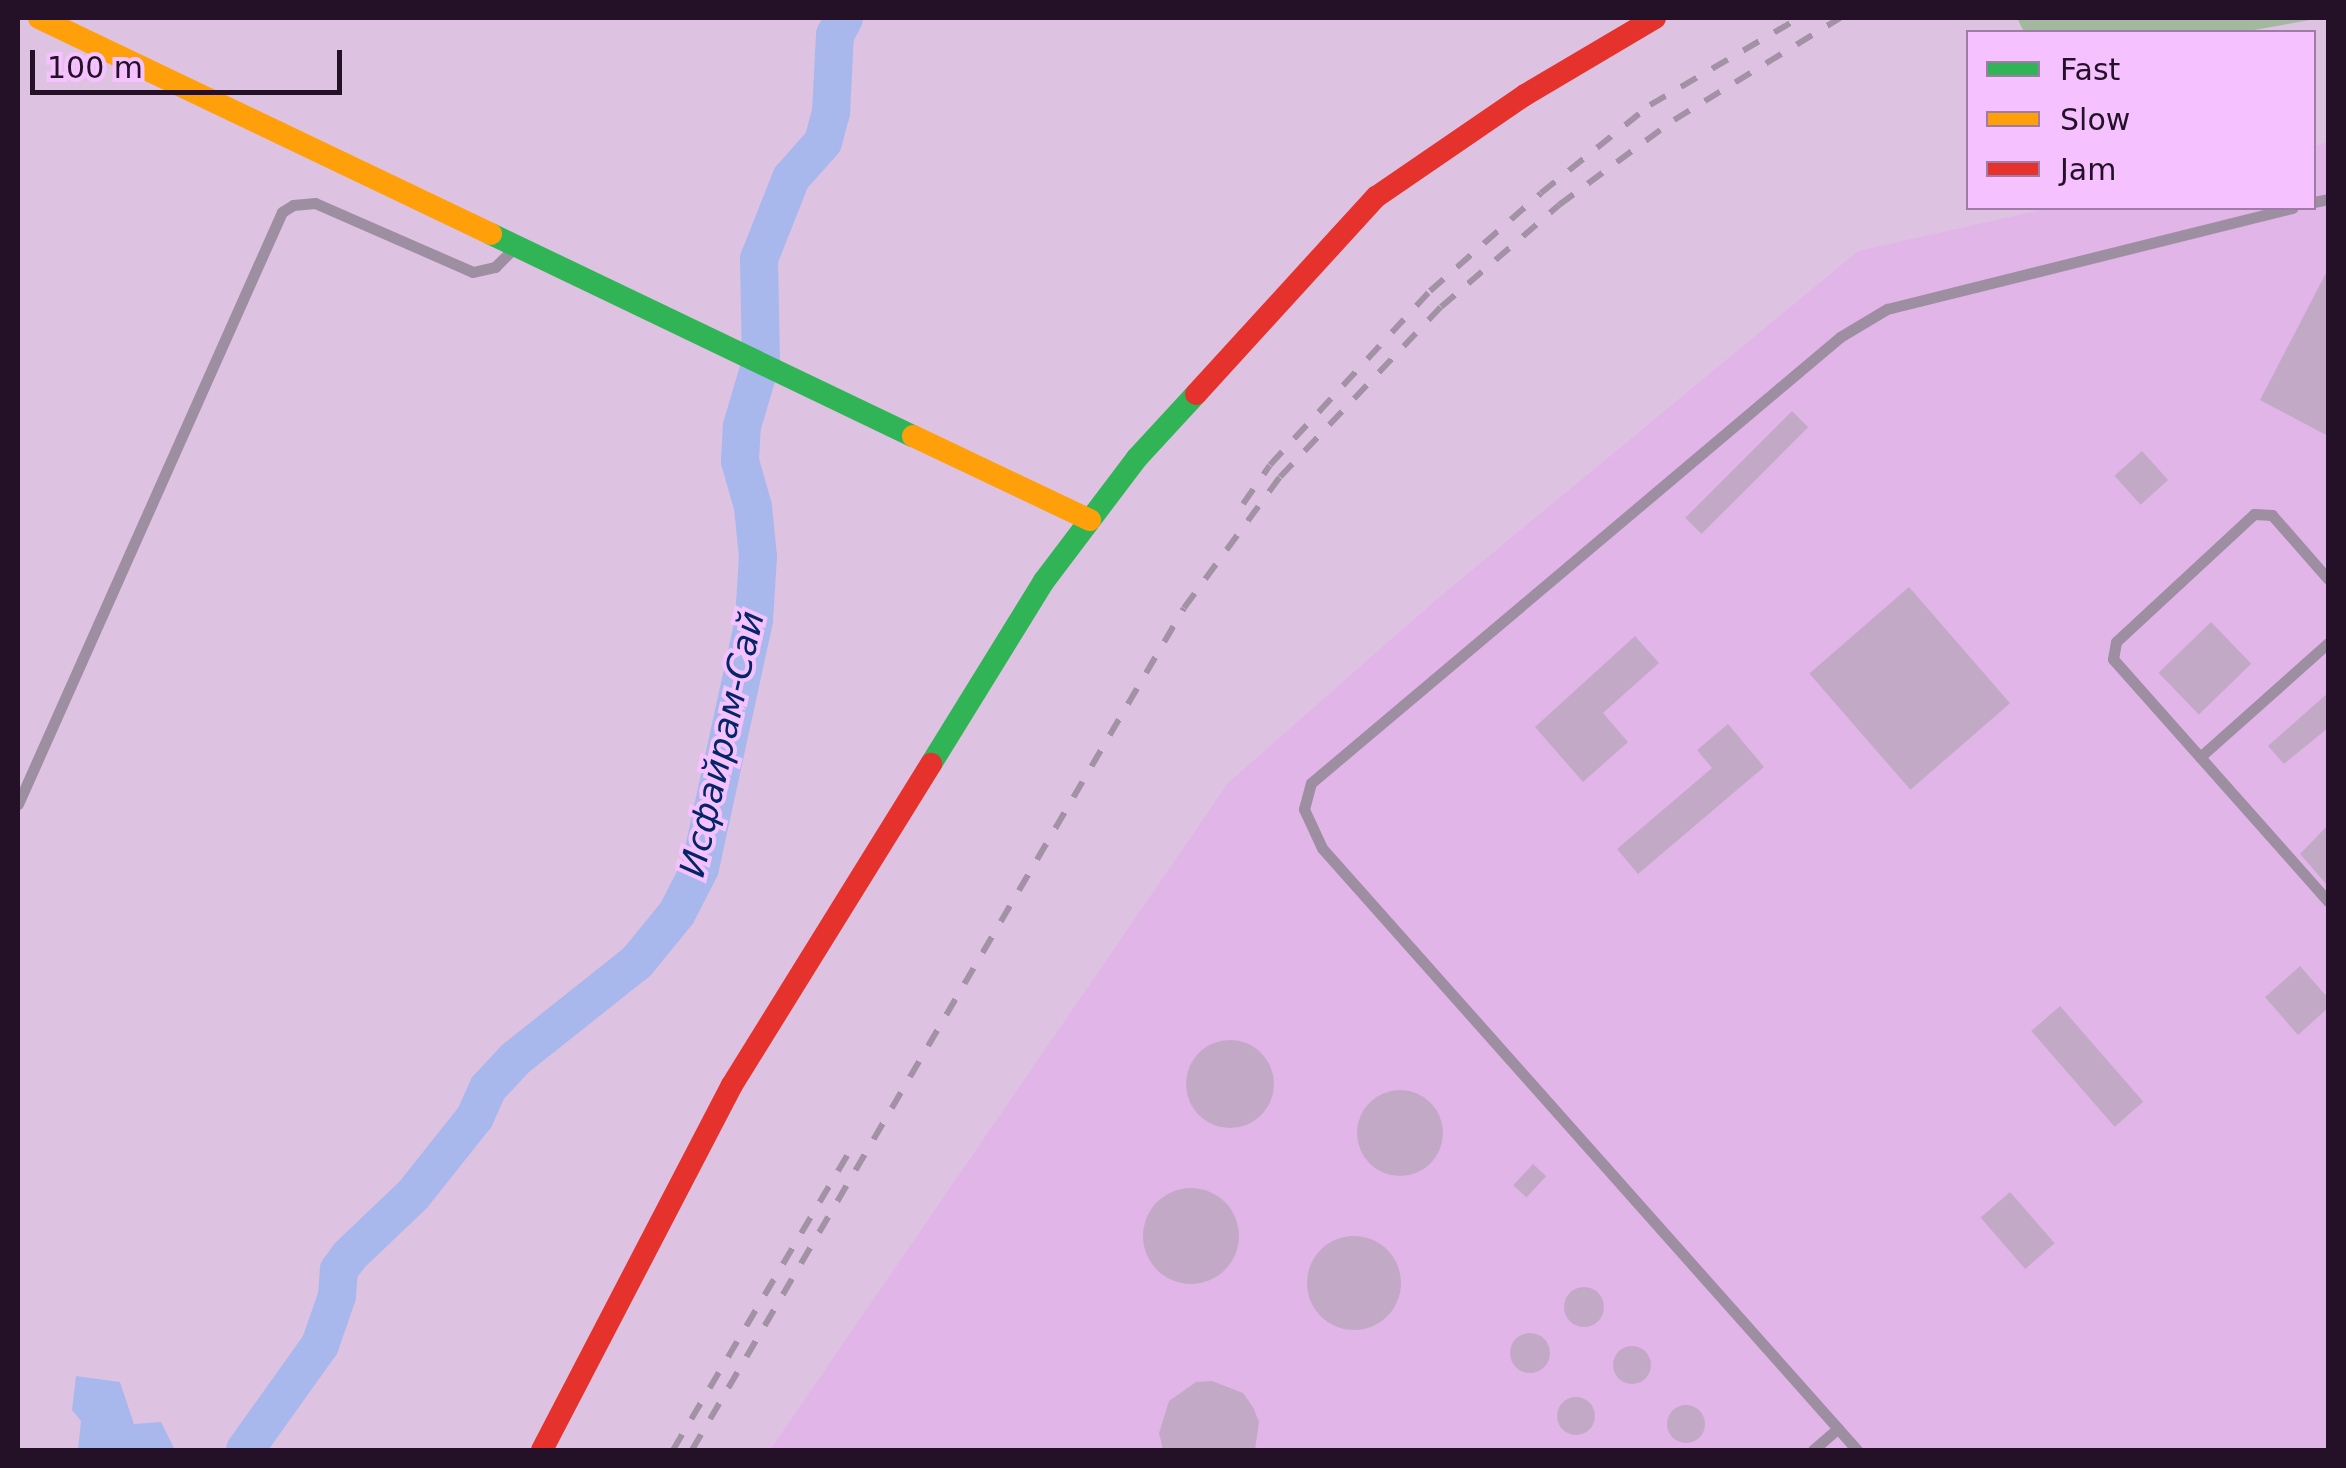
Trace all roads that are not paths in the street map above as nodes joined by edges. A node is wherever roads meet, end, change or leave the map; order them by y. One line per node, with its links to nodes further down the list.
1 (40, 18): 4 (main road)
2 (1655, 18): 5 (main road)
3 (2285, 210): 11 (lane)
4 (517, 245): 5 (main road); 9 (lane)
5 (1090, 520): 12 (main road)
6 (2328, 579): 8 (lane)
7 (2328, 643): 8 (lane)
8 (2200, 757): 10 (lane)
9 (18, 804)
10 (2328, 901)
11 (1838, 1428): 13 (lane); 14 (lane)
12 (542, 1450)
13 (1813, 1450)
14 (1857, 1450)

